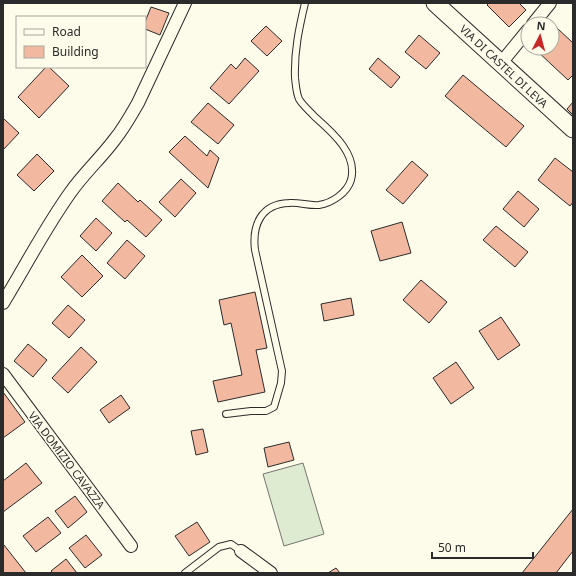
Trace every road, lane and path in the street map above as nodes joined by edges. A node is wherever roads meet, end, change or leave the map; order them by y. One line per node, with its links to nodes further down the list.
1 (185, 3): 9 (street)
2 (305, 3): 11 (lane)
3 (435, 3): 7 (street, VIA DI CASTEL DI LEVA)
4 (550, 3): 5 (street)
5 (539, 16)
6 (520, 40): 7 (street)
7 (501, 64): 8 (street, VIA DI CASTEL DI LEVA)
8 (573, 129)
9 (3, 304)
10 (3, 374): 12 (street, VIA DOMIZIO CAVAZZA)
11 (226, 414)
12 (131, 546)
13 (241, 551): 14 (lane); 15 (street)
14 (185, 573)
15 (271, 573)

